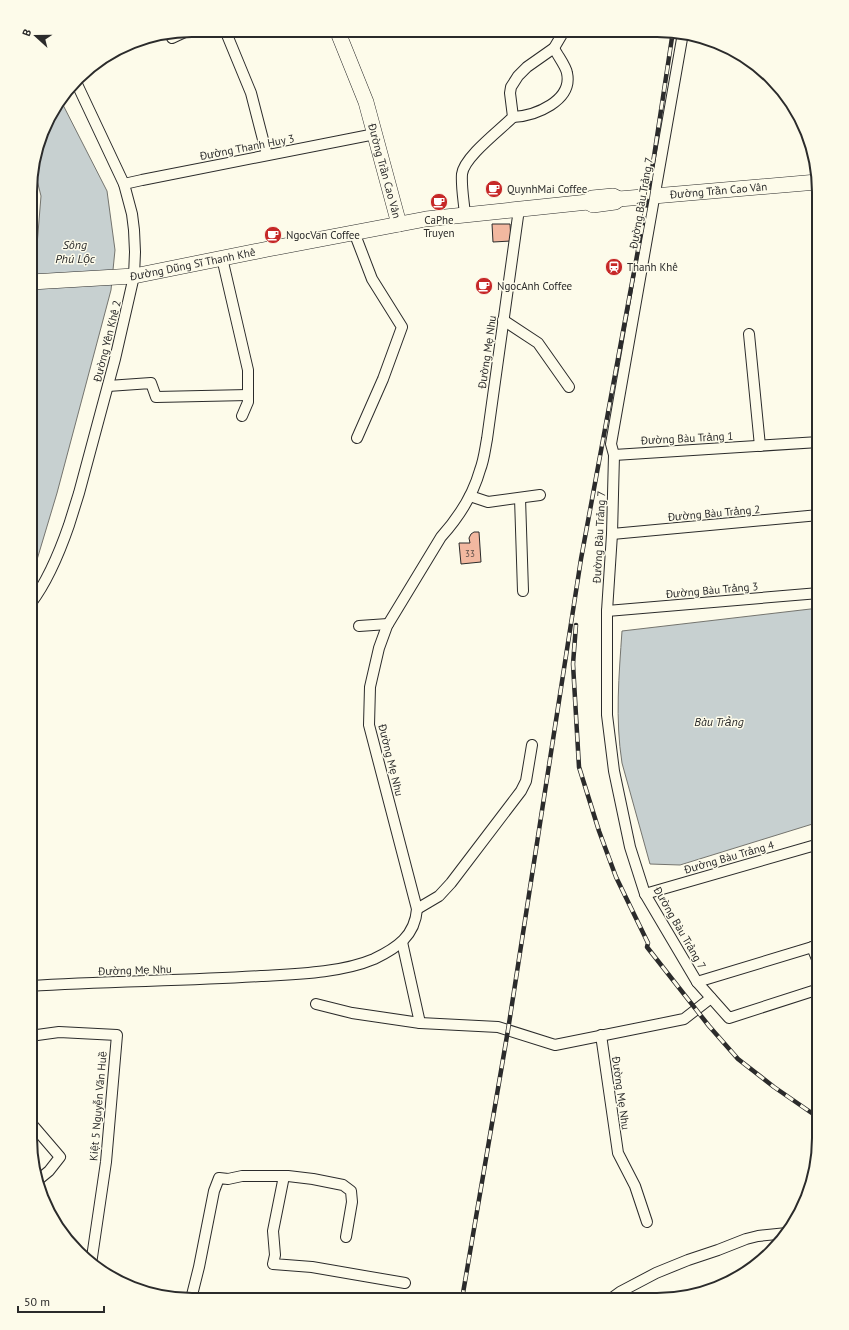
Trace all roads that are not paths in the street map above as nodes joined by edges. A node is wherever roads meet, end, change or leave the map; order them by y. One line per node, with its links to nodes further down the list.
1 (228, 37): 9 (street)
2 (340, 37): 8 (main road, Đường Trần Cao Vân)
3 (560, 37): 5 (street)
4 (682, 39): 12 (street, Đường Bàu Trảng 7)
5 (554, 48): 7 (street); 7 (street)
6 (78, 86): 11 (street, Đường Yên Khê 2)
7 (513, 116): 14 (street)
8 (375, 134): 9 (street, Đường Thanh Huy 3); 15 (main road, Đường Trần Cao Vân)
9 (267, 155): 11 (street, Đường Thanh Huy 3)
10 (812, 182): 12 (main road, Đường Trần Cao Vân)
11 (124, 184): 18 (street, Đường Yên Khê 2)
12 (654, 195): 13 (main road, Đường Trần Cao Vân); 29 (street, Đường Bàu Trảng 7)
13 (519, 209): 14 (main road, Đường Trần Cao Vân); 20 (street, Đường Mẹ Nhu)
14 (465, 215): 15 (main road, Đường Trần Cao Vân)
15 (399, 224): 16 (main road, Đường Dũng Sĩ Thanh Khê)
16 (354, 232): 17 (main road, Đường Dũng Sĩ Thanh Khê); 26 (street)
17 (222, 258): 18 (main road, Đường Dũng Sĩ Thanh Khê); 24 (street)
18 (134, 276): 19 (main road, Đường Dũng Sĩ Thanh Khê); 22 (street, Đường Yên Khê 2)
19 (37, 282)
20 (503, 320): 23 (street); 31 (street, Đường Mẹ Nhu)
21 (748, 334): 28 (street)
22 (108, 386): 24 (street); 36 (street, Đường Yên Khê 2)
23 (569, 387)
24 (248, 396): 25 (street)
25 (242, 416)
26 (357, 438)
27 (812, 442): 28 (street, Đường Bàu Trảng 1)
28 (760, 446): 29 (street, Đường Bàu Trảng 1)
29 (614, 455): 34 (street, Đường Bàu Trảng 7)
30 (540, 495): 32 (street)
31 (470, 496): 32 (street); 39 (street, Đường Mẹ Nhu)
32 (520, 498): 35 (street)
33 (812, 516): 34 (street, Đường Bàu Trảng 2)
34 (612, 534): 38 (street, Đường Bàu Trảng 7)
35 (523, 591)
36 (37, 593)
37 (812, 593): 38 (street, Đường Bàu Trảng 3)
38 (606, 611): 43 (street, Đường Bàu Trảng 7)
39 (388, 624): 40 (street); 44 (street, Đường Mẹ Nhu)
40 (359, 626)
41 (532, 745): 44 (street)
42 (812, 846): 43 (street, Đường Bàu Trảng 4)
43 (645, 894): 47 (street, Đường Bàu Trảng 7)
44 (417, 909): 45 (street, Đường Mẹ Nhu)
45 (402, 942): 48 (street, Đường Mẹ Nhu); 52 (street)
46 (812, 947): 47 (street)
47 (697, 982): 50 (street, Đường Bàu Trảng 7)
48 (37, 986)
49 (812, 991): 50 (street, Đường Bàu Trảng 7)
50 (711, 998): 54 (street)
51 (316, 1004): 52 (street)
52 (420, 1023): 54 (street)
53 (37, 1035): 61 (street, Kiệt 5 Nguyễn Văn Huề)
54 (601, 1035): 58 (street, Đường Mẹ Nhu)
55 (37, 1130): 56 (street)
56 (42, 1176)
57 (284, 1176): 60 (street); 62 (street); 63 (street)
58 (647, 1222)
59 (779, 1234): 64 (street)
60 (346, 1237)
61 (92, 1257)
62 (405, 1283)
63 (193, 1293)
64 (619, 1293)

